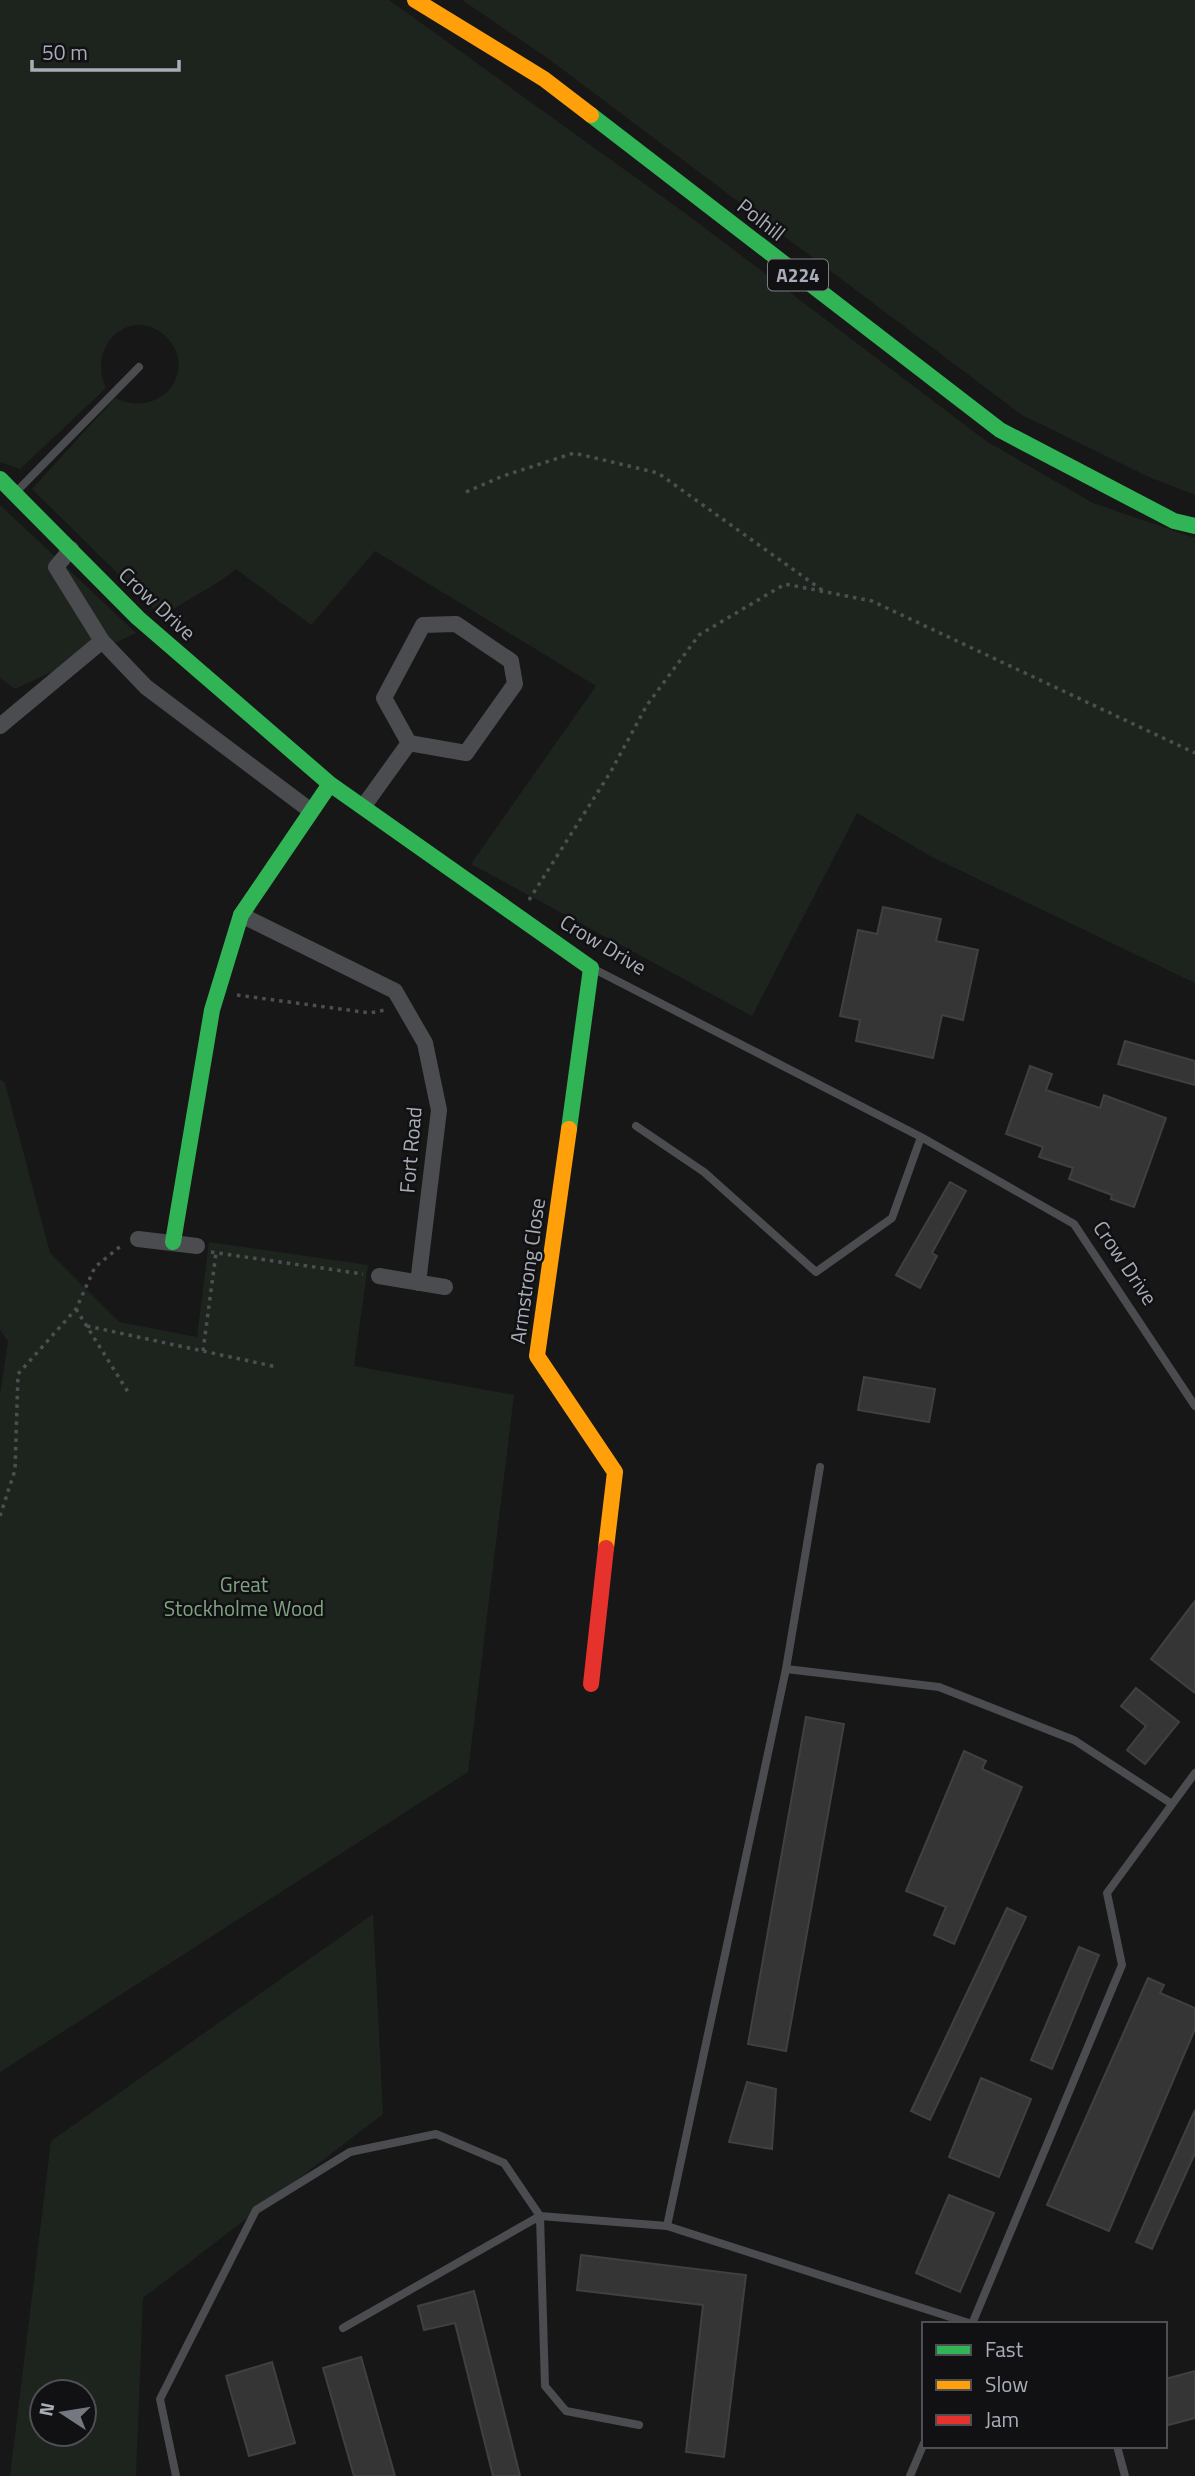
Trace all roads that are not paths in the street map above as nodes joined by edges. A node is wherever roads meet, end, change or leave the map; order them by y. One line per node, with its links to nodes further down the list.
1 (415, 0): 5 (street, Polhill / A224)
2 (139, 367): 4 (lane)
3 (0, 479): 4 (street, Crow Drive)
4 (16, 492): 6 (street, Crow Drive)
5 (1195, 526)
6 (71, 549): 7 (street); 10 (street, Crow Drive)
7 (102, 641): 8 (street); 12 (street)
8 (0, 726)
9 (409, 743): 9 (street); 11 (street)
10 (330, 784): 11 (street, Crow Drive); 12 (street)
11 (363, 807): 14 (street, Crow Drive)
12 (311, 811): 13 (street)
13 (241, 915): 18 (street); 21 (street, Fort Road)
14 (592, 968): 16 (lane, Crow Drive); 26 (street, Armstrong Close)
15 (636, 1126): 16 (lane)
16 (921, 1137): 23 (lane, Crow Drive)
17 (138, 1239): 18 (street)
18 (173, 1242): 19 (street)
19 (197, 1246)
20 (379, 1276): 21 (street)
21 (418, 1283): 22 (street)
22 (445, 1287)
23 (1195, 1406)
24 (820, 1467): 25 (lane)
25 (786, 1669): 28 (lane); 30 (lane)
26 (591, 1684)
27 (1195, 1773): 28 (lane)
28 (1172, 1804): 32 (lane)
29 (540, 2216): 30 (lane); 33 (lane); 34 (lane); 37 (lane)
30 (667, 2226): 31 (lane)
31 (966, 2322)
32 (973, 2322)
33 (343, 2328)
34 (639, 2425)
35 (922, 2448): 38 (lane)
36 (1118, 2448): 39 (lane)
37 (176, 2476)
38 (910, 2476)
39 (1125, 2476)

